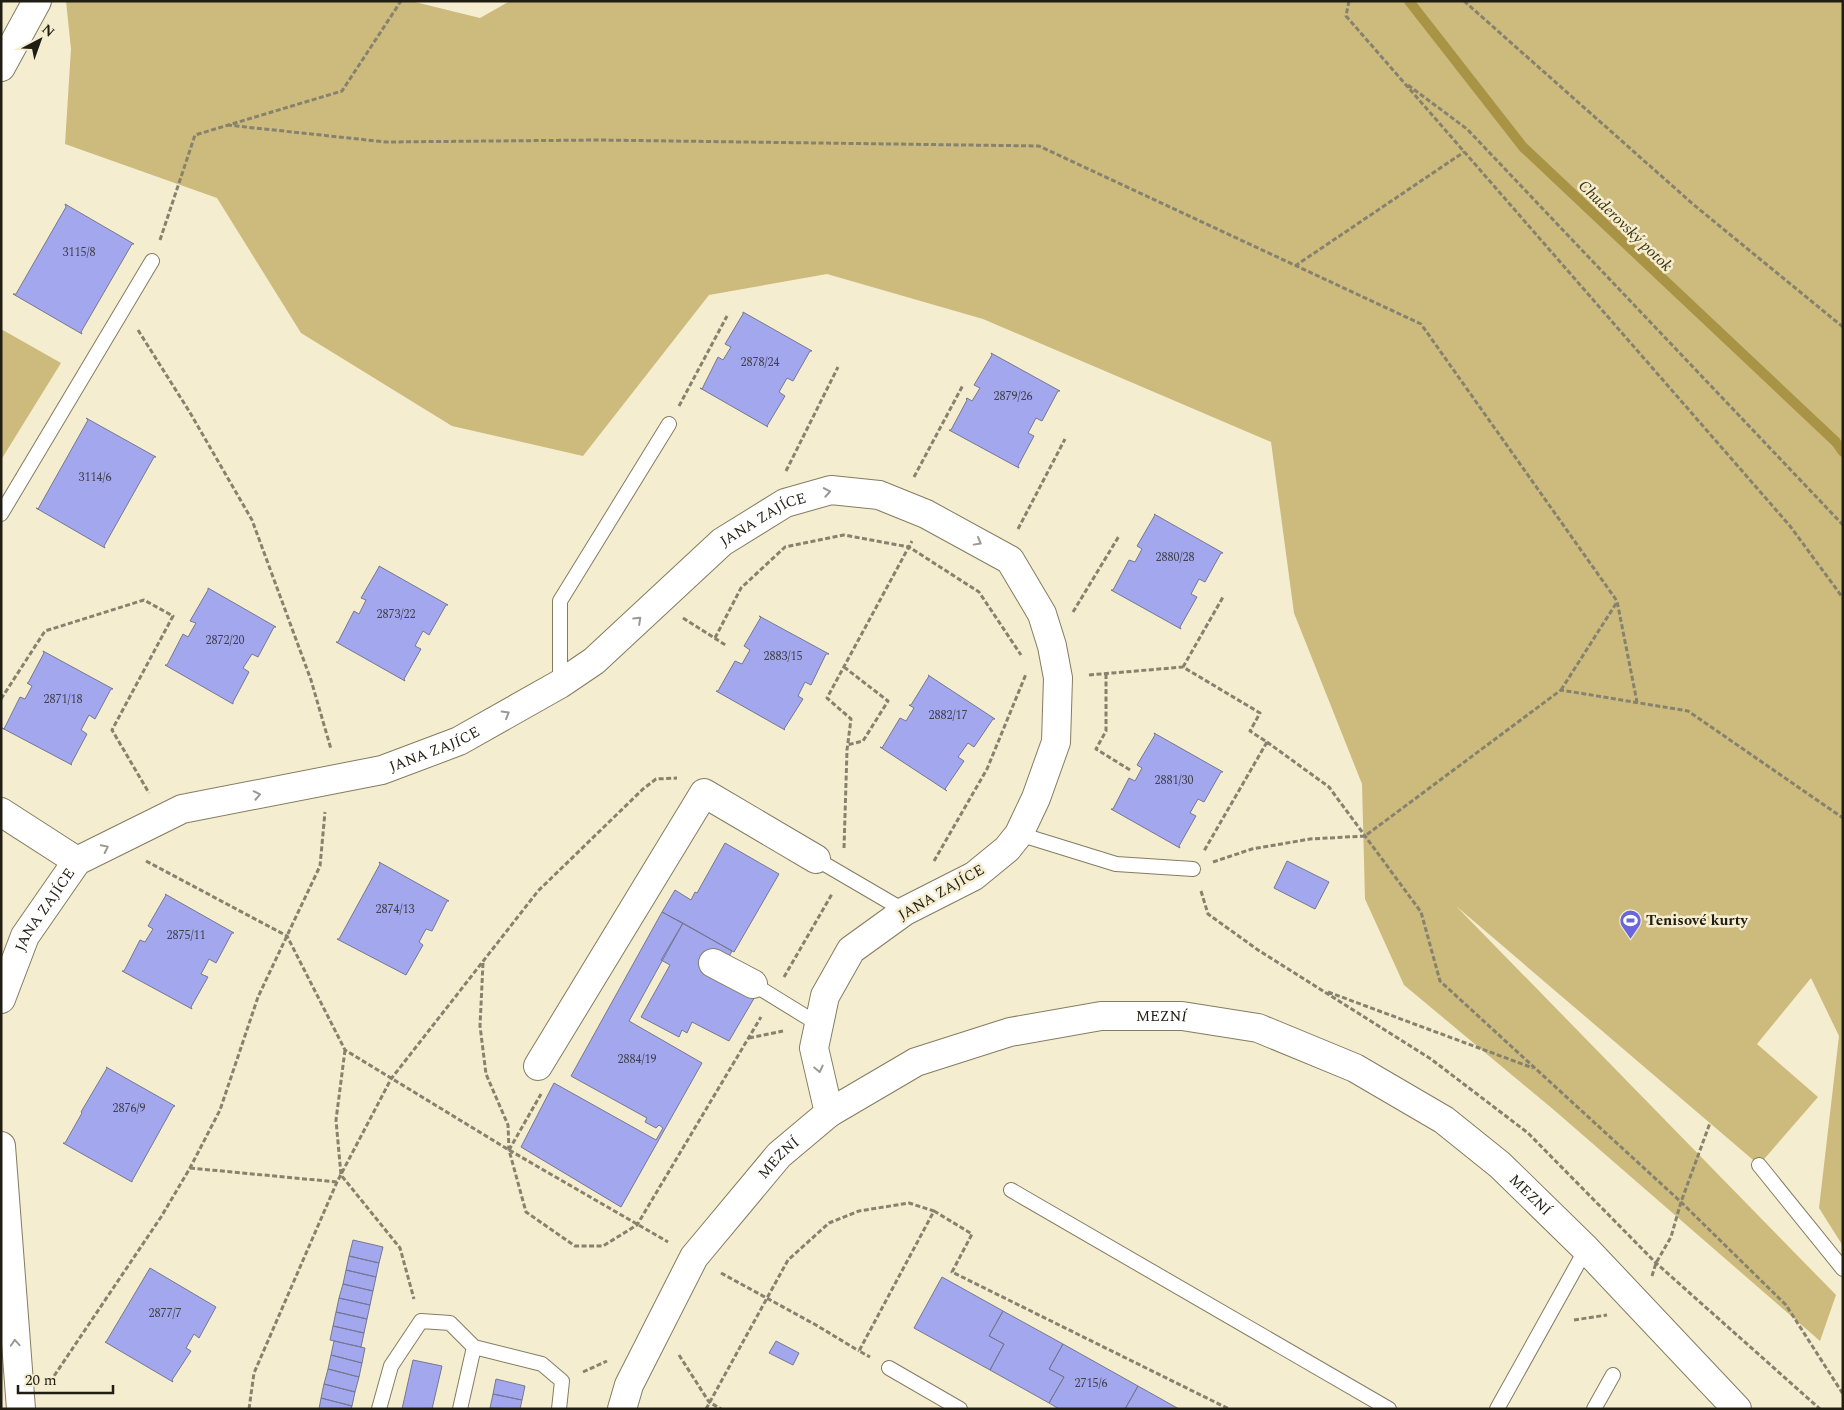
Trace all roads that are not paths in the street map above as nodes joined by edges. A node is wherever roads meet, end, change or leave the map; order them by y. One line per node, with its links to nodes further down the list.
1 (37, 1): 2 (street)
2 (1, 66)
3 (152, 261): 5 (lane)
4 (669, 424): 6 (lane)
5 (1, 514)
6 (560, 684): 8 (street, JANA ZAJÍCE, one-way to 8); 10 (street, JANA ZAJÍCE, one-way to 6)
7 (1, 812): 10 (street)
8 (1018, 834): 11 (lane); 12 (street, JANA ZAJÍCE)
9 (816, 859): 12 (lane); 17 (street)
10 (77, 861): 15 (street, JANA ZAJÍCE)
11 (1193, 868)
12 (905, 911): 16 (street, JANA ZAJÍCE)
13 (713, 963): 14 (street)
14 (763, 990): 16 (lane)
15 (1, 999)
16 (818, 1024): 18 (street, JANA ZAJÍCE, one-way to 18)
17 (538, 1066)
18 (829, 1113): 22 (street, MEZNÍ); 31 (street, MEZNÍ)
19 (1, 1146): 27 (street, one-way to 19)
20 (1759, 1165): 23 (lane)
21 (1012, 1190): 33 (lane)
22 (1586, 1249): 34 (lane); 36 (street, MEZNÍ)
23 (1843, 1269)
24 (474, 1348): 28 (lane); 29 (lane); 30 (lane)
25 (890, 1368): 32 (lane)
26 (1613, 1375): 35 (lane)
27 (21, 1409)
28 (379, 1409)
29 (460, 1409)
30 (559, 1409)
31 (622, 1409)
32 (960, 1409)
33 (1389, 1409)
34 (1497, 1409)
35 (1594, 1409)
36 (1737, 1409)

